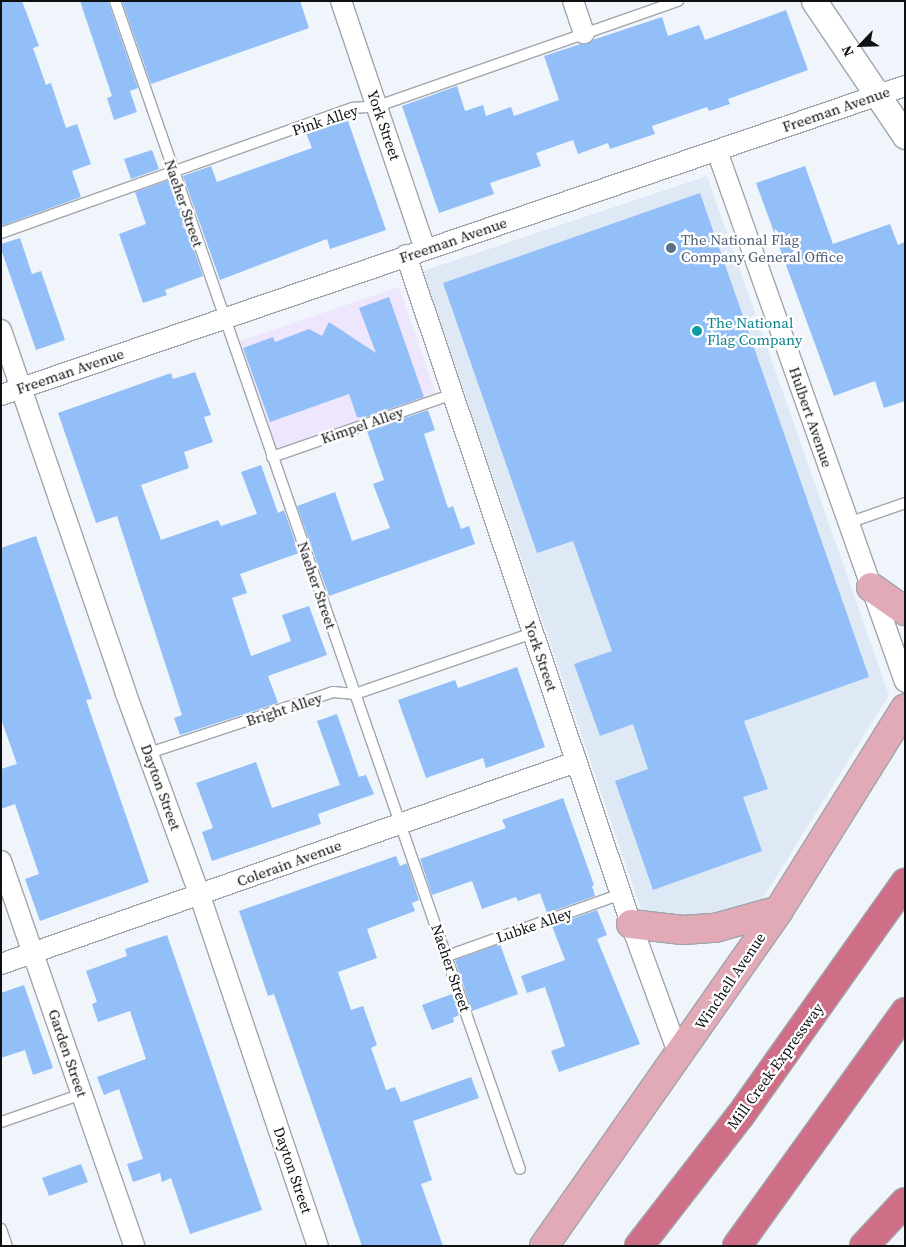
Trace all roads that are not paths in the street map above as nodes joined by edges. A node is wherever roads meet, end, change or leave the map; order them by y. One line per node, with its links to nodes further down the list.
1 (114, 1): 12 (lane, Naeher Street)
2 (341, 1): 9 (street, York Street)
3 (573, 1): 6 (street)
4 (678, 1): 6 (lane, Pink Alley)
5 (814, 1): 8 (street)
6 (584, 33): 9 (lane, Pink Alley)
7 (905, 86): 8 (street, Freeman Avenue)
8 (875, 95): 10 (street); 11 (street, Freeman Avenue)
9 (378, 106): 12 (lane, Pink Alley); 14 (street, York Street)
10 (905, 136)
11 (717, 151): 14 (street, Freeman Avenue); 23 (street, Hulbert Avenue)
12 (174, 173): 13 (lane, Pink Alley); 16 (lane, Naeher Street)
13 (1, 232)
14 (425, 249): 15 (street, Freeman Avenue)
15 (406, 255): 16 (street, Freeman Avenue); 19 (street, York Street)
16 (224, 318): 18 (street, Freeman Avenue); 21 (lane, Naeher Street)
17 (1, 330): 18 (street, Dayton Street)
18 (22, 388): 20 (street, Freeman Avenue); 30 (street, Dayton Street)
19 (452, 394): 21 (lane, Kimpel Alley); 26 (street, York Street)
20 (1, 395)
21 (272, 457): 28 (lane, Naeher Street)
22 (905, 503): 23 (lane)
23 (848, 522): 24 (street, Hulbert Avenue)
24 (871, 587): 25 (main road); 27 (street, Hulbert Avenue)
25 (905, 611)
26 (533, 633): 28 (lane, Bright Alley); 31 (street, York Street)
27 (905, 682)
28 (355, 694): 30 (lane, Bright Alley); 32 (lane, Naeher Street)
29 (905, 708): 37 (main road, Winchell Avenue)
30 (149, 753): 36 (street, Dayton Street)
31 (576, 762): 32 (street, Colerain Avenue); 35 (street, York Street)
32 (401, 823): 36 (street, Colerain Avenue); 40 (lane, Naeher Street)
33 (1, 861): 39 (street, Garden Street)
34 (905, 882): 53 (highway, Mill Creek Expressway)
35 (621, 894): 38 (street, York Street); 40 (lane, Lubke Alley)
36 (200, 896): 39 (street, Colerain Avenue); 51 (street, Dayton Street)
37 (779, 910): 38 (main road); 43 (main road, Winchell Avenue)
38 (631, 924): 43 (street, York Street)
39 (33, 954): 41 (street, Colerain Avenue); 44 (street, Garden Street)
40 (447, 956): 46 (lane, Naeher Street)
41 (1, 964)
42 (905, 1012): 54 (highway)
43 (679, 1056): 52 (main road, Winchell Avenue)
44 (82, 1094): 45 (lane); 50 (street, Garden Street)
45 (1, 1122)
46 (520, 1169)
47 (905, 1202): 55 (highway)
48 (1, 1228): 49 (lane)
49 (7, 1246)
50 (134, 1246)
51 (318, 1246)
52 (544, 1246)
53 (639, 1246)
54 (737, 1246)
55 (864, 1246)

